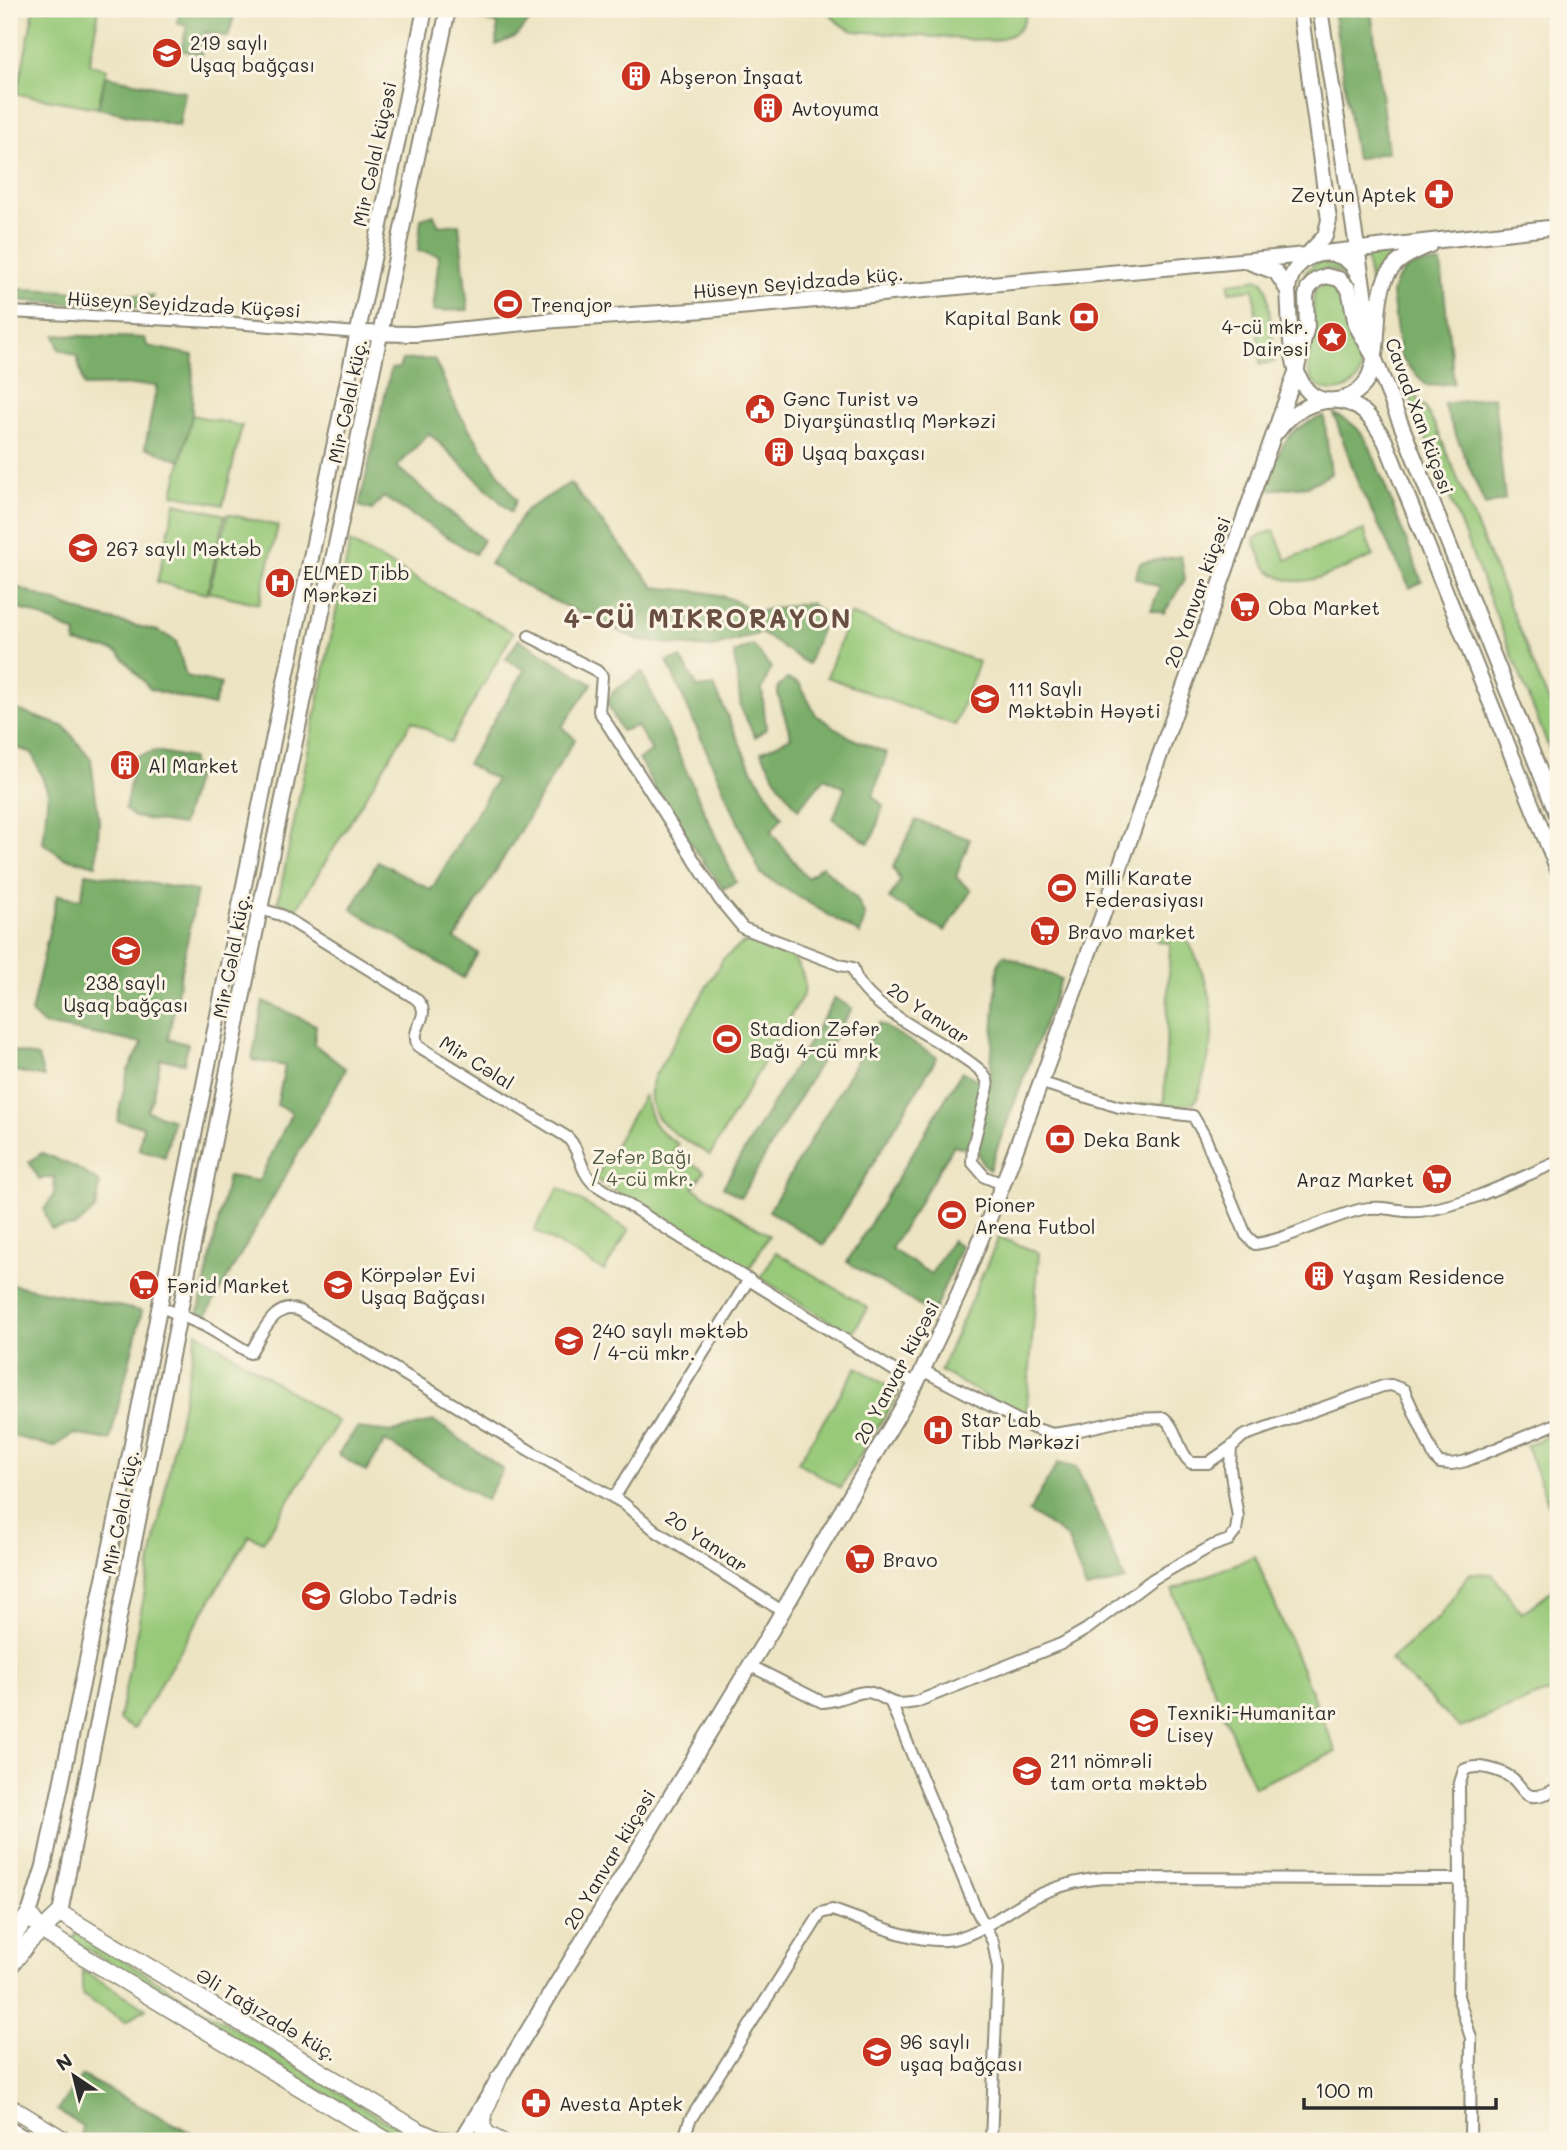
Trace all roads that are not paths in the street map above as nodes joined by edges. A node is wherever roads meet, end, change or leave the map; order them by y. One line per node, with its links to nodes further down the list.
1 (425, 9): 14 (street, Mir Cəlal küçəsi)
2 (448, 9): 17 (street, Mir Cəlal küç.)
3 (1300, 9): 10 (street)
4 (1321, 9): 5 (street, Cavad Xan küçəsi)
5 (1352, 221): 8 (street); 9 (street, Cavad Xan küçəsi)
6 (1558, 227): 7 (street)
7 (1452, 238): 8 (street); 18 (street)
8 (1399, 244): 9 (street, Hüseyn Seyidzadə küç.)
9 (1357, 248): 10 (street, Hüseyn Seyidzadə küç.); 12 (street, Cavad Xan küçəsi)
10 (1314, 254): 11 (street, Hüseyn Seyidzadə küç.); 12 (street); 13 (street)
11 (1243, 260): 13 (street); 17 (street, Hüseyn Seyidzadə küç.)
12 (1362, 285): 18 (street, Cavad Xan küçəsi)
13 (1289, 291): 19 (street)
14 (362, 306): 16 (street, Mir Cəlal küç.)
15 (9, 312): 16 (street, Hüseyn Seyidzadə Küçəsi)
16 (358, 333): 17 (street, Hüseyn Seyidzadə küç.); 30 (street, Mir Cəlal küç.)
17 (380, 335): 25 (street, Mir Cəlal küç.)
18 (1374, 357): 19 (street, 20 Yanvar küçəsi); 20 (street); 23 (street, Cavad Xan küçəsi)
19 (1296, 372): 20 (street, Cavad Xan küçəsi); 21 (street, 20 Yanvar küçəsi)
20 (1333, 401): 21 (street); 24 (street, Cavad Xan küçəsi)
21 (1273, 438): 26 (street, 20 Yanvar küçəsi)
22 (529, 636): 28 (street, 20 Yanvar)
23 (1558, 817)
24 (1558, 870)
25 (260, 909): 29 (street, Mir Cəlal); 31 (street, Mir Cəlal küç.)
26 (1039, 1082): 27 (street); 28 (street, 20 Yanvar küçəsi)
27 (1558, 1162)
28 (1003, 1184): 32 (street, 20 Yanvar küçəsi)
29 (748, 1279): 32 (street); 35 (street)
30 (159, 1306): 31 (street); 39 (street, Mir Cəlal küç.)
31 (179, 1314): 35 (street, 20 Yanvar); 40 (street, Mir Cəlal küç.)
32 (920, 1377): 34 (street); 36 (street, 20 Yanvar küçəsi)
33 (1558, 1423): 34 (street)
34 (1230, 1447): 38 (street)
35 (614, 1498): 36 (street, 20 Yanvar)
36 (782, 1611): 37 (street, 20 Yanvar küçəsi)
37 (749, 1665): 38 (street); 51 (street, 20 Yanvar küçəsi)
38 (891, 1703): 46 (street)
39 (77, 1707): 40 (street); 44 (street, Mir Cəlal küç.)
40 (100, 1712): 43 (street, Mir Cəlal küç.)
41 (1558, 1788): 42 (street)
42 (1460, 1879): 46 (street); 59 (street)
43 (60, 1913): 44 (main road); 45 (main road, Əli Tağızadə küç.); 47 (main road)
44 (29, 1914): 47 (main road); 48 (main road)
45 (80, 1925): 49 (main road); 55 (main road, Əli Tağızadə küç.)
46 (985, 1925): 57 (street); 58 (street)
47 (41, 1930): 49 (main road); 50 (main road)
48 (9, 1942)
49 (65, 1945): 54 (main road)
50 (9, 1968)
51 (499, 2078): 55 (street, 20 Yanvar küçəsi); 56 (main road)
52 (9, 2106): 53 (main road)
53 (59, 2138)
54 (388, 2141)
55 (458, 2141)
56 (500, 2141)
57 (683, 2141)
58 (991, 2141)
59 (1470, 2141)

